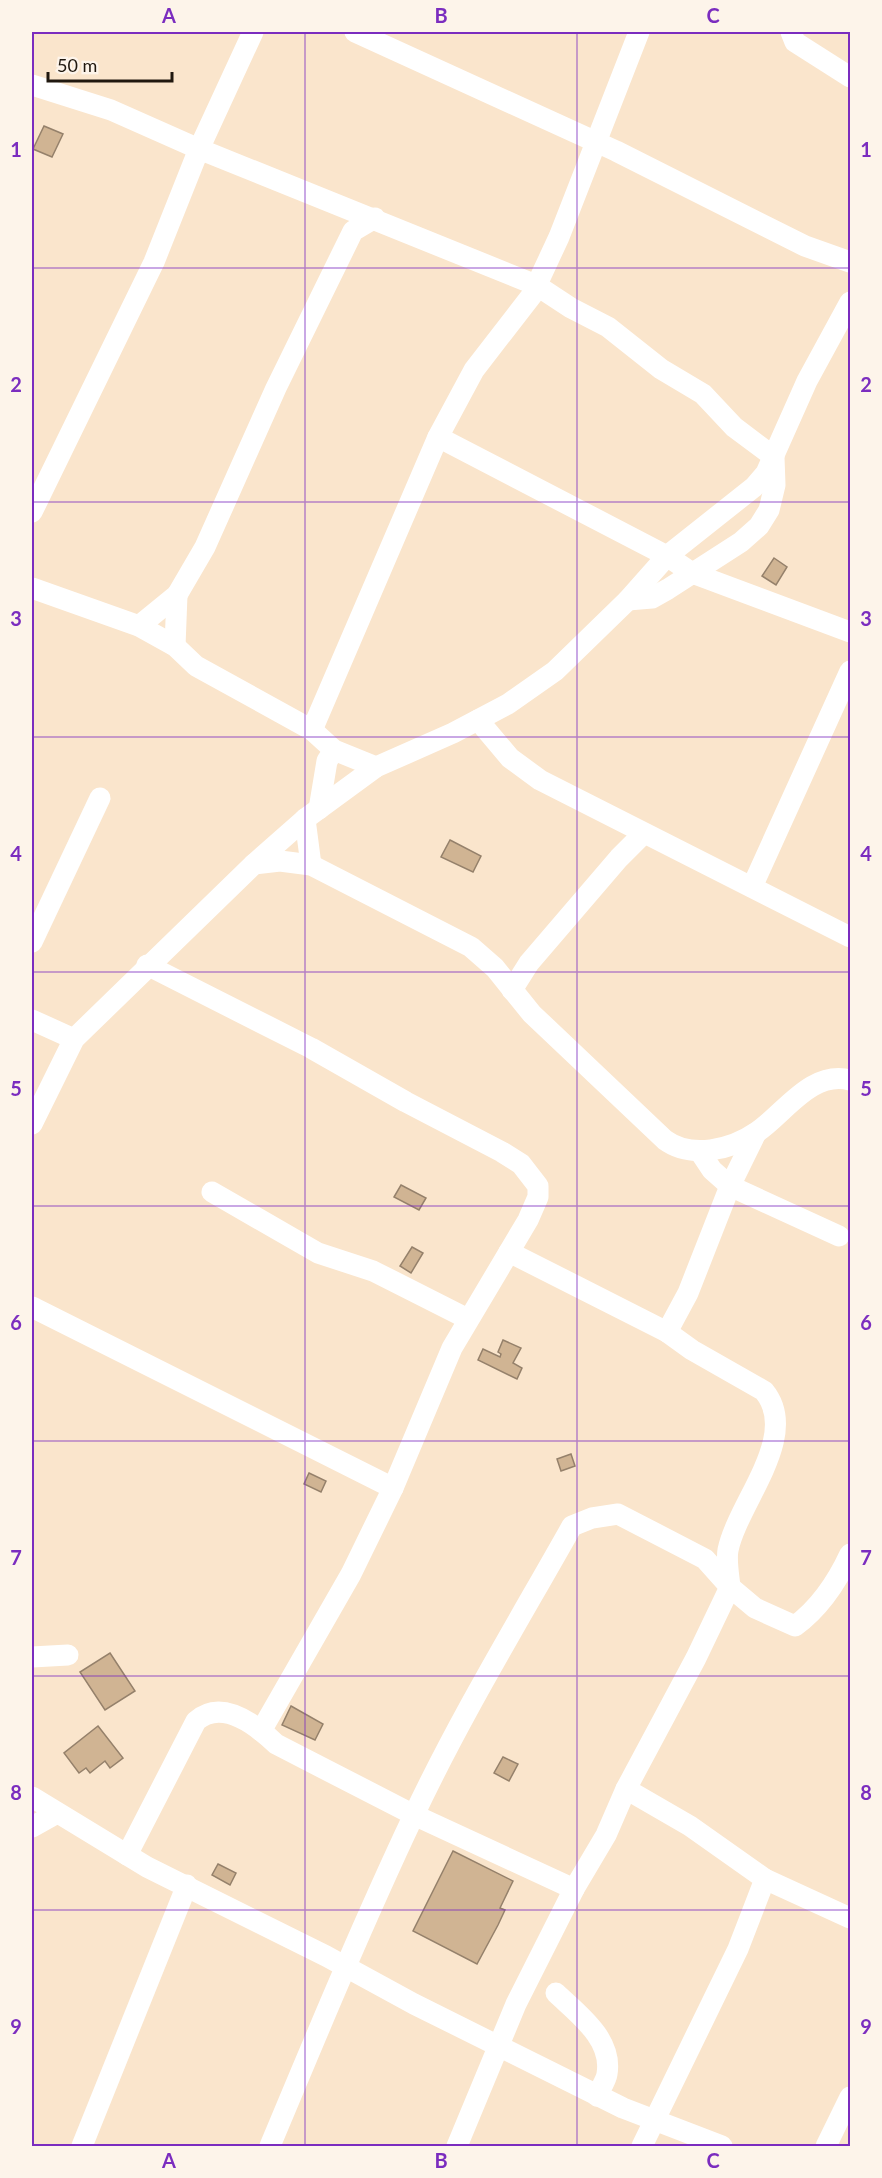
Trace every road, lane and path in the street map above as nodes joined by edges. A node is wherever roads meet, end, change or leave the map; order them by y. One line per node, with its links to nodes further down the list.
1 (253, 32): 8 (street)
2 (355, 32): 7 (street)
3 (639, 32): 7 (street)
4 (791, 32): 5 (street)
5 (850, 77)
6 (36, 91): 8 (street)
7 (594, 141): 12 (street); 13 (street)
8 (199, 149): 9 (street); 17 (street)
9 (344, 208): 10 (street); 11 (street)
10 (375, 218): 11 (street); 13 (street)
11 (353, 231): 21 (street)
12 (850, 262)
13 (536, 285): 15 (street); 16 (street)
14 (850, 302): 16 (street)
15 (438, 436): 18 (street); 28 (street)
16 (774, 457): 18 (street); 19 (street)
17 (32, 512)
18 (667, 556): 19 (street); 22 (street)
19 (692, 573): 22 (street); 24 (street)
20 (32, 588): 23 (street)
21 (177, 595): 23 (street); 25 (street)
22 (628, 600): 27 (street)
23 (139, 626): 25 (street)
24 (850, 632)
25 (175, 646): 28 (street)
26 (850, 671): 36 (street)
27 (478, 720): 30 (street); 33 (street)
28 (312, 729): 29 (street)
29 (334, 750): 30 (street); 32 (street)
30 (376, 767): 32 (street)
31 (100, 798): 38 (street)
32 (312, 814): 34 (street); 35 (street)
33 (643, 834): 36 (street); 40 (street)
34 (254, 864): 35 (street); 41 (street)
35 (311, 865): 39 (street)
36 (752, 887): 37 (street)
37 (850, 938)
38 (32, 942)
39 (486, 959): 40 (street); 42 (street)
40 (529, 963): 42 (street)
41 (147, 966): 44 (street); 53 (street)
42 (512, 990): 49 (street)
43 (32, 1020): 44 (street)
44 (74, 1039): 47 (street)
45 (850, 1065): 46 (street)
46 (840, 1079): 48 (street)
47 (32, 1124)
48 (756, 1133): 49 (street); 50 (street)
49 (700, 1152): 50 (street)
50 (730, 1186): 52 (street); 56 (street)
51 (212, 1192): 55 (street)
52 (839, 1236)
53 (509, 1252): 55 (street); 56 (street)
54 (32, 1307): 57 (street)
55 (468, 1319): 57 (street)
56 (667, 1332): 59 (street)
57 (393, 1488): 62 (street)
58 (850, 1554): 59 (street)
59 (730, 1587): 63 (street); 66 (street)
60 (68, 1655): 61 (street)
61 (32, 1657)
62 (261, 1731): 66 (street); 68 (street)
63 (626, 1789): 69 (street); 71 (street)
64 (32, 1797): 65 (street)
65 (57, 1813): 67 (street); 68 (street)
66 (414, 1815): 71 (street); 73 (street)
67 (32, 1827)
68 (127, 1855): 70 (street)
69 (765, 1879): 72 (street); 78 (street)
70 (187, 1886): 73 (street); 79 (street)
71 (574, 1889): 75 (street)
72 (850, 1917)
73 (345, 1966): 75 (street); 80 (street)
74 (556, 1994): 76 (street)
75 (501, 2046): 76 (street); 81 (street)
76 (597, 2096): 78 (street)
77 (850, 2097): 84 (street)
78 (654, 2118): 82 (street); 83 (street)
79 (82, 2146)
80 (270, 2146)
81 (458, 2146)
82 (642, 2146)
83 (722, 2146)
84 (826, 2146)

